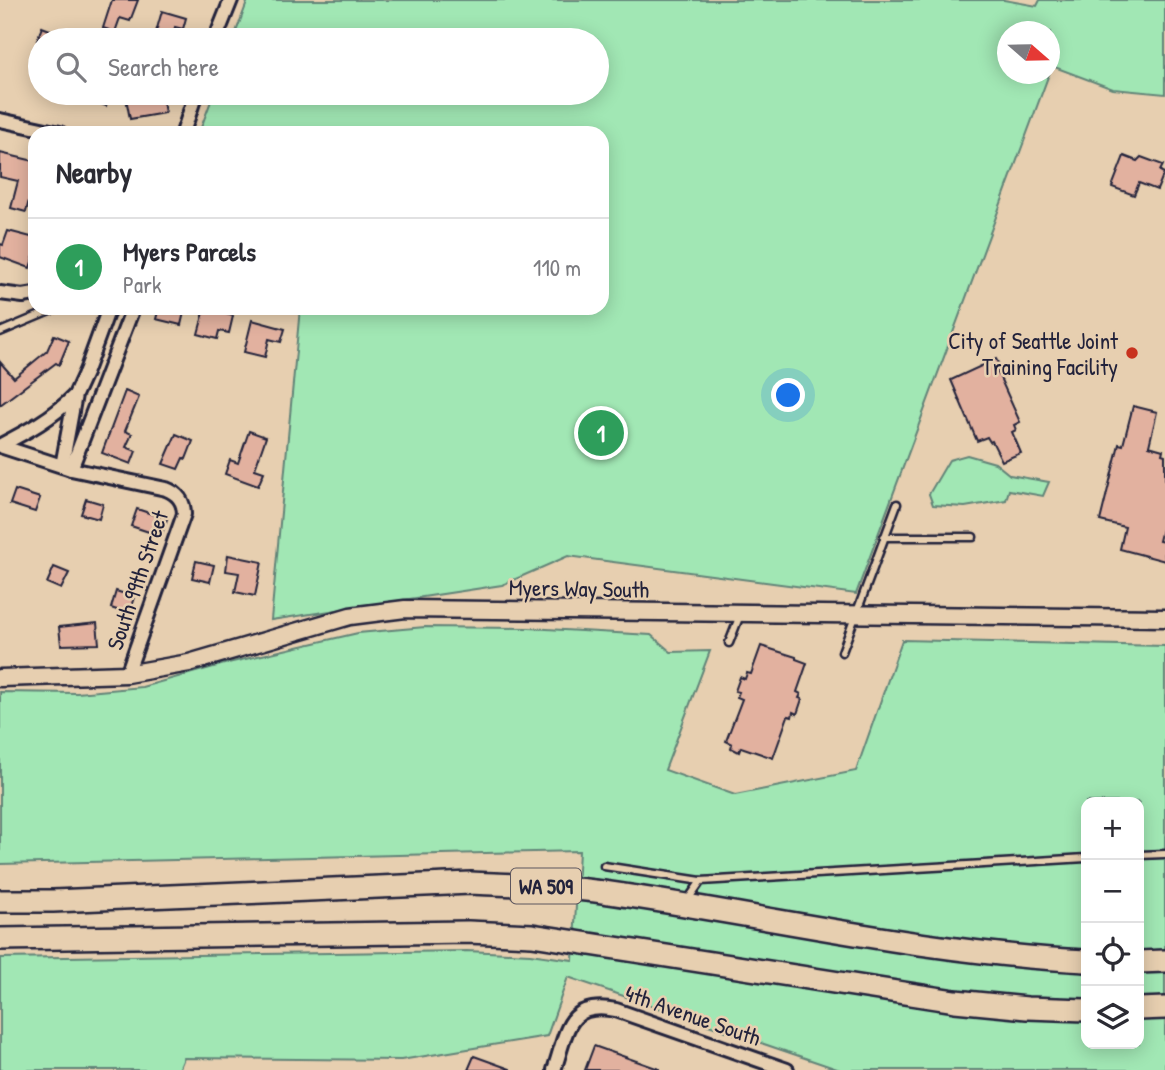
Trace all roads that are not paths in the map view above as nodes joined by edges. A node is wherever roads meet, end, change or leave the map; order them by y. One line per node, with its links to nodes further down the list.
1 (231, 0): 2 (street)
2 (220, 28)
3 (192, 105): 6 (street)
4 (0, 120): 5 (street)
5 (28, 126)
6 (185, 126)
7 (0, 293): 8 (street)
8 (28, 295)
9 (40, 315): 12 (lane)
10 (106, 315): 13 (street)
11 (130, 315): 15 (street)
12 (0, 332)
13 (75, 395): 14 (street); 15 (street)
14 (1, 445): 15 (street)
15 (66, 467): 24 (street, South 99th Street)
16 (897, 504): 17 (lane)
17 (884, 537): 18 (lane); 20 (lane)
18 (972, 537)
19 (741, 614): 20 (main road, Myers Way South); 22 (lane); 24 (main road, Myers Way South)
20 (855, 615): 21 (main road, Myers Way South); 23 (lane)
21 (1165, 618)
22 (729, 643)
23 (842, 652)
24 (127, 674): 25 (main road, Myers Way South)
25 (0, 678)
26 (1165, 854): 27 (lane)
27 (1144, 855)
28 (1081, 858): 30 (lane)
29 (604, 866): 30 (lane)
30 (701, 881): 32 (lane)
31 (0, 901): 32 (highway, WA 509)
32 (684, 905): 34 (highway, WA 509)
33 (0, 939): 39 (highway, WA 509)
34 (1081, 961)
35 (1165, 961): 36 (highway)
36 (1144, 962)
37 (1165, 1008): 38 (highway)
38 (1144, 1009)
39 (1081, 1010)
40 (554, 1070): 41 (street, 4th Avenue South)
41 (787, 1070)

